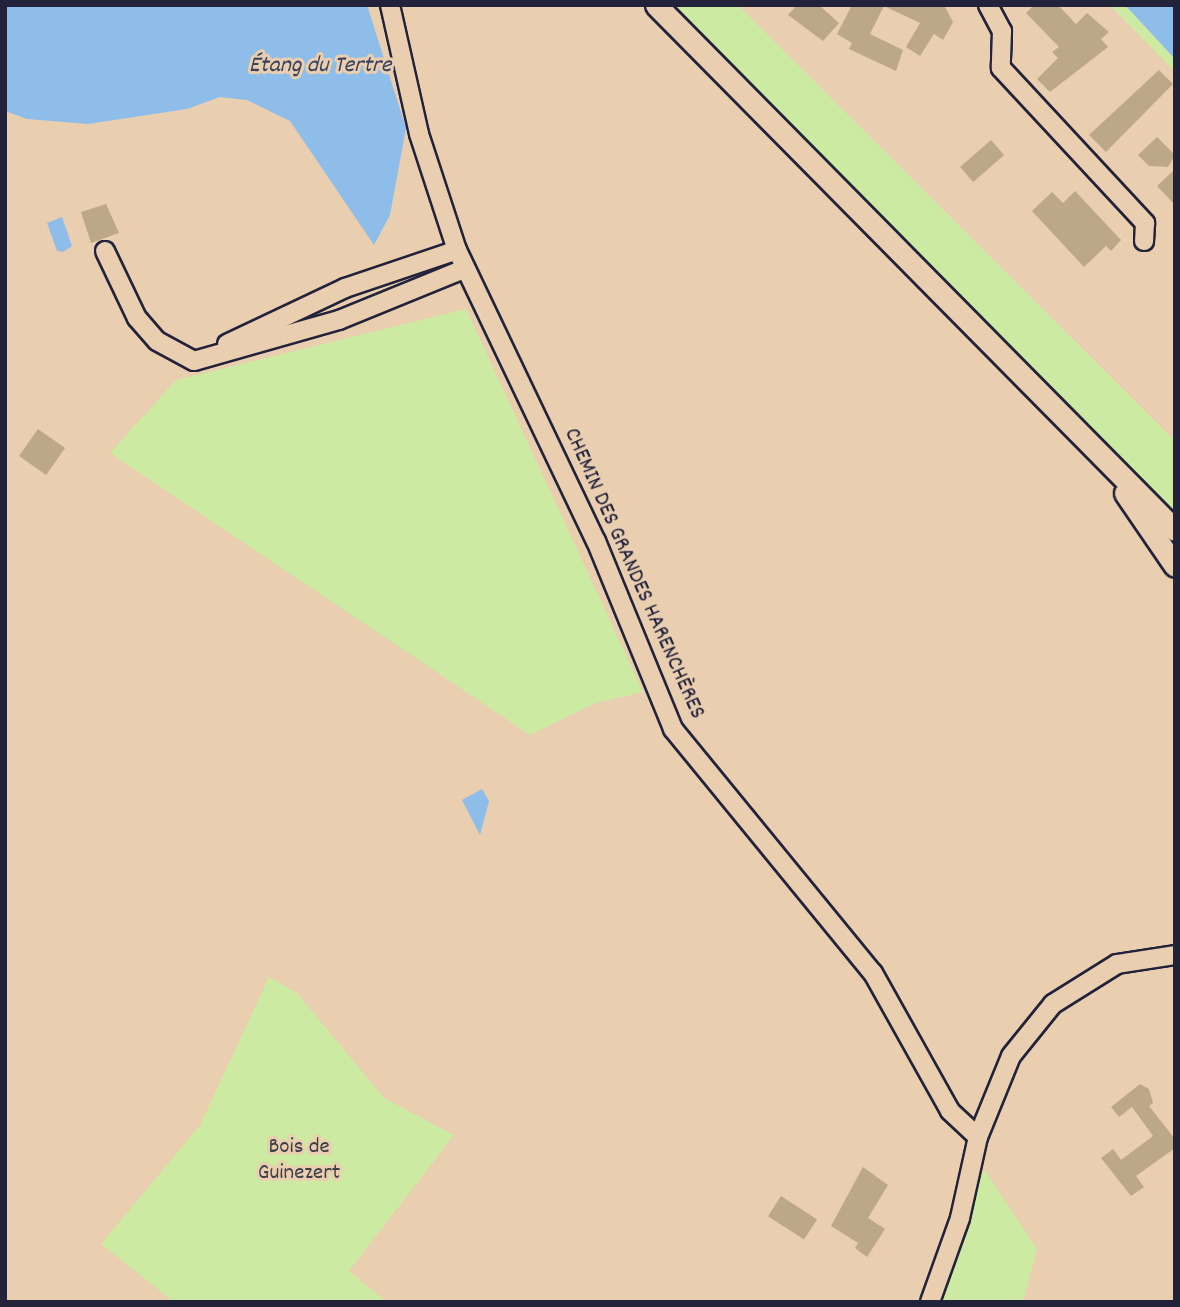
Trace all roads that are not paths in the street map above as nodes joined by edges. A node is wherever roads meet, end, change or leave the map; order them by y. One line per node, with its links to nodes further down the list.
1 (390, 5): 5 (street, CHEMIN DES GRANDES HARENCHÈRES)
2 (656, 5): 9 (main road)
3 (988, 5): 4 (street)
4 (1144, 241)
5 (457, 250): 7 (street, CHEMIN DES GRANDES HARENCHÈRES); 8 (street)
6 (105, 251): 8 (street)
7 (464, 269): 8 (street); 13 (street, CHEMIN DES GRANDES HARENCHÈRES)
8 (194, 361)
9 (1098, 453): 10 (main road); 11 (main road)
10 (1175, 530)
11 (1175, 566)
12 (1175, 955): 13 (street)
13 (978, 1137): 14 (street)
14 (930, 1302)

